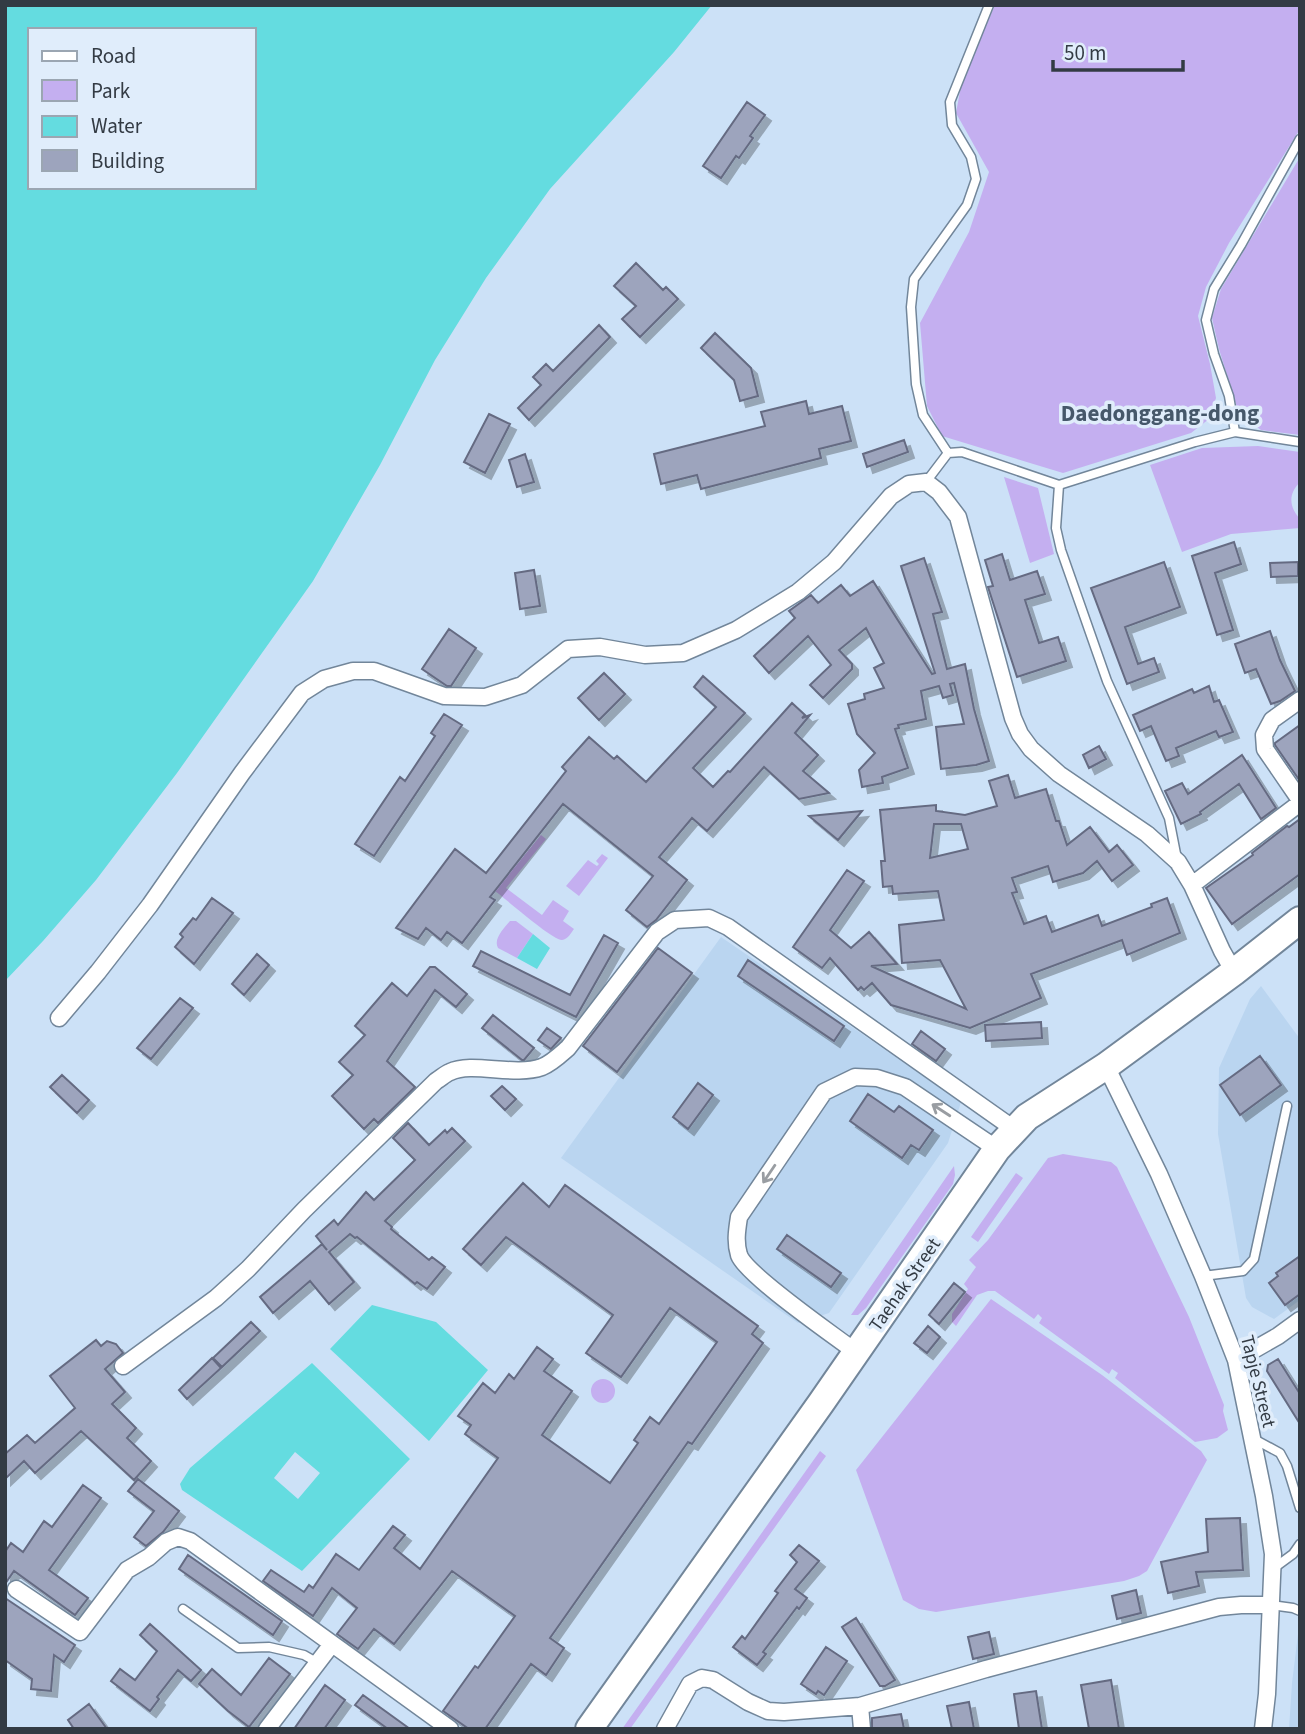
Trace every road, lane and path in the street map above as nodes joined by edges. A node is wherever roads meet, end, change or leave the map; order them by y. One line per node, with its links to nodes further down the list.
1 (989, 5): 5 (lane)
2 (1300, 139): 3 (lane)
3 (1235, 432): 4 (lane); 7 (lane)
4 (1300, 442)
5 (948, 453): 6 (lane); 7 (lane)
6 (926, 482): 10 (street); 14 (street)
7 (1059, 485): 10 (lane)
8 (1300, 700): 9 (street)
9 (1300, 802): 11 (street)
10 (1178, 862): 11 (street)
11 (1192, 885): 13 (street)
12 (1300, 920): 13 (main road, Taehak Street)
13 (1234, 972): 15 (main road, Taehak Street)
14 (59, 1018)
15 (1106, 1066): 17 (main road, Taehak Street); 18 (street, Tapje Street)
16 (1287, 1106): 18 (lane)
17 (1006, 1139): 20 (main road, Taehak Street); 20 (street, one-way to 20); 22 (street)
18 (1203, 1276): 21 (street, Tapje Street)
19 (1300, 1320): 21 (street)
20 (857, 1353): 36 (main road, Taehak Street)
21 (1236, 1360): 23 (street, Tapje Street)
22 (123, 1366)
23 (1252, 1438): 24 (lane); 26 (street, Tapje Street)
24 (1300, 1508)
25 (1300, 1544): 26 (lane)
26 (1272, 1570): 28 (street, Tapje Street)
27 (16, 1589): 31 (street)
28 (1271, 1605): 30 (lane); 33 (street); 39 (street, Tapje Street)
29 (183, 1609): 32 (lane)
30 (1300, 1611)
31 (332, 1644): 32 (street); 35 (street)
32 (318, 1663): 34 (street)
33 (859, 1706): 37 (street); 38 (street)
34 (267, 1729)
35 (450, 1729)
36 (589, 1729)
37 (666, 1729)
38 (862, 1729)
39 (1263, 1729)

